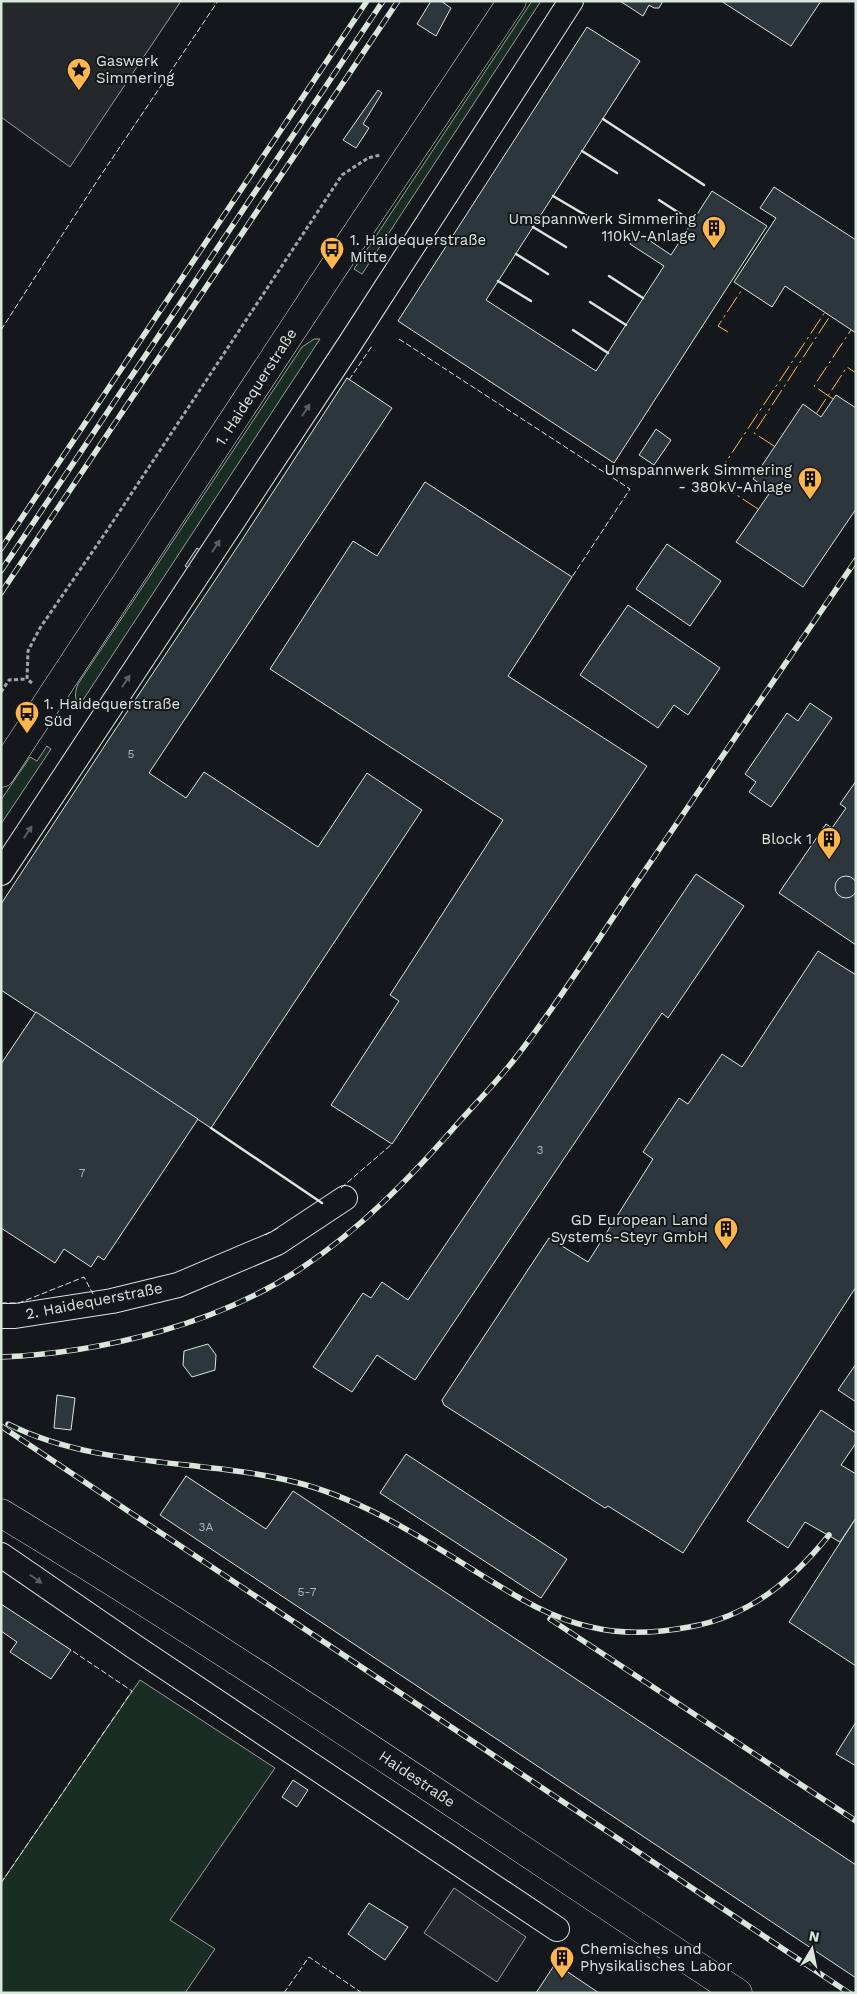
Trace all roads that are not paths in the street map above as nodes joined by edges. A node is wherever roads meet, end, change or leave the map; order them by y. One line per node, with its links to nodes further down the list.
1 (512, 1): 3 (main road, 1. Haidequerstraße)
2 (571, 1): 4 (lane, one-way to 2)
3 (1, 773)
4 (1, 873)
5 (345, 1198): 6 (lane, 2. Haidequerstraße)
6 (1, 1316)
7 (1, 1498): 10 (main road, Haidestraße)
8 (1, 1513): 10 (main road, Haidestraße)
9 (1, 1555): 11 (lane, one-way to 11)
10 (94, 1569): 12 (main road, Haidestraße)
11 (557, 1929)
12 (738, 1993)

